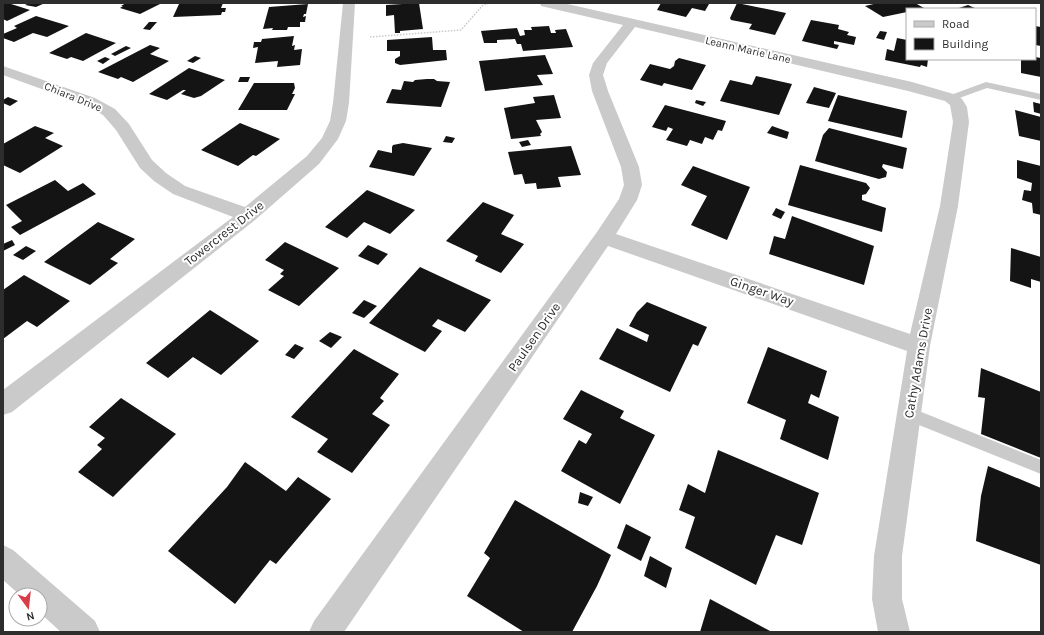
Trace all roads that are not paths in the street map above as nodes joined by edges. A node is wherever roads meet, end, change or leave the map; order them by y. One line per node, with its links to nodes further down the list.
1 (349, 3): 7 (street, Towercrest Drive)
2 (546, 3): 3 (street, Leann Marie Lane)
3 (631, 23): 6 (street, Leann Marie Lane); 8 (street, Paulsen Drive)
4 (3, 70): 7 (street, Chiara Drive)
5 (1041, 97): 6 (lane)
6 (951, 98): 9 (street, Cathy Adams Drive)
7 (248, 215): 10 (street, Towercrest Drive)
8 (604, 237): 9 (street, Ginger Way); 15 (street, Paulsen Drive)
9 (919, 346): 11 (street, Cathy Adams Drive)
10 (3, 404)
11 (908, 414): 12 (lane); 16 (street, Cathy Adams Drive)
12 (1041, 468)
13 (3, 560): 14 (street)
14 (84, 632)
15 (325, 632)
16 (894, 632)

